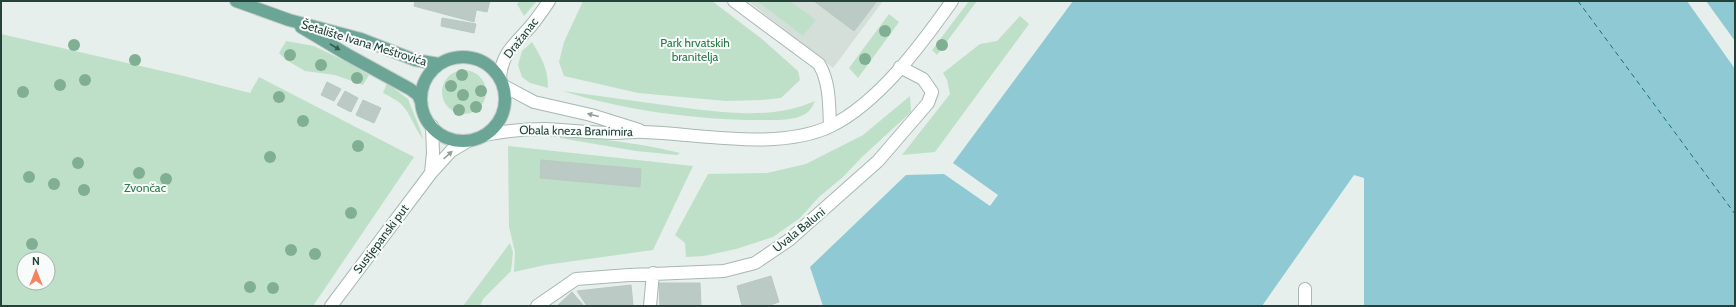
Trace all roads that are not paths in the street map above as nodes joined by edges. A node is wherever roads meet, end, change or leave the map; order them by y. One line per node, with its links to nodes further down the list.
1 (236, 1): 5 (main road, Šetalište Ivana Meštrovića)
2 (549, 1): 8 (street, Dražanac)
3 (734, 1): 11 (street)
4 (952, 1): 7 (street, Obala kneza Branimira)
5 (289, 20): 6 (main road, Šetalište Ivana Meštrovića); 9 (main road, Šetalište Ivana Meštrovića, one-way to 9)
6 (440, 64): 8 (main road); 9 (main road)
7 (900, 67): 11 (street, Obala kneza Branimira); 16 (street, Uvala Baluni)
8 (502, 82): 12 (street, Obala kneza Branimira, one-way to 8); 13 (main road)
9 (421, 102): 10 (main road)
10 (432, 126): 14 (main road); 15 (street)
11 (830, 126): 12 (street, Obala kneza Branimira)
12 (644, 132): 13 (street, Obala kneza Branimira)
13 (485, 135): 14 (main road)
14 (468, 141): 15 (street, Sustjepanski put, one-way to 14)
15 (431, 173): 18 (street, Sustjepanski put)
16 (653, 274): 19 (street, Uvala Baluni); 20 (street)
17 (1305, 290): 21 (street)
18 (331, 306)
19 (537, 306)
20 (650, 306)
21 (1304, 306)

